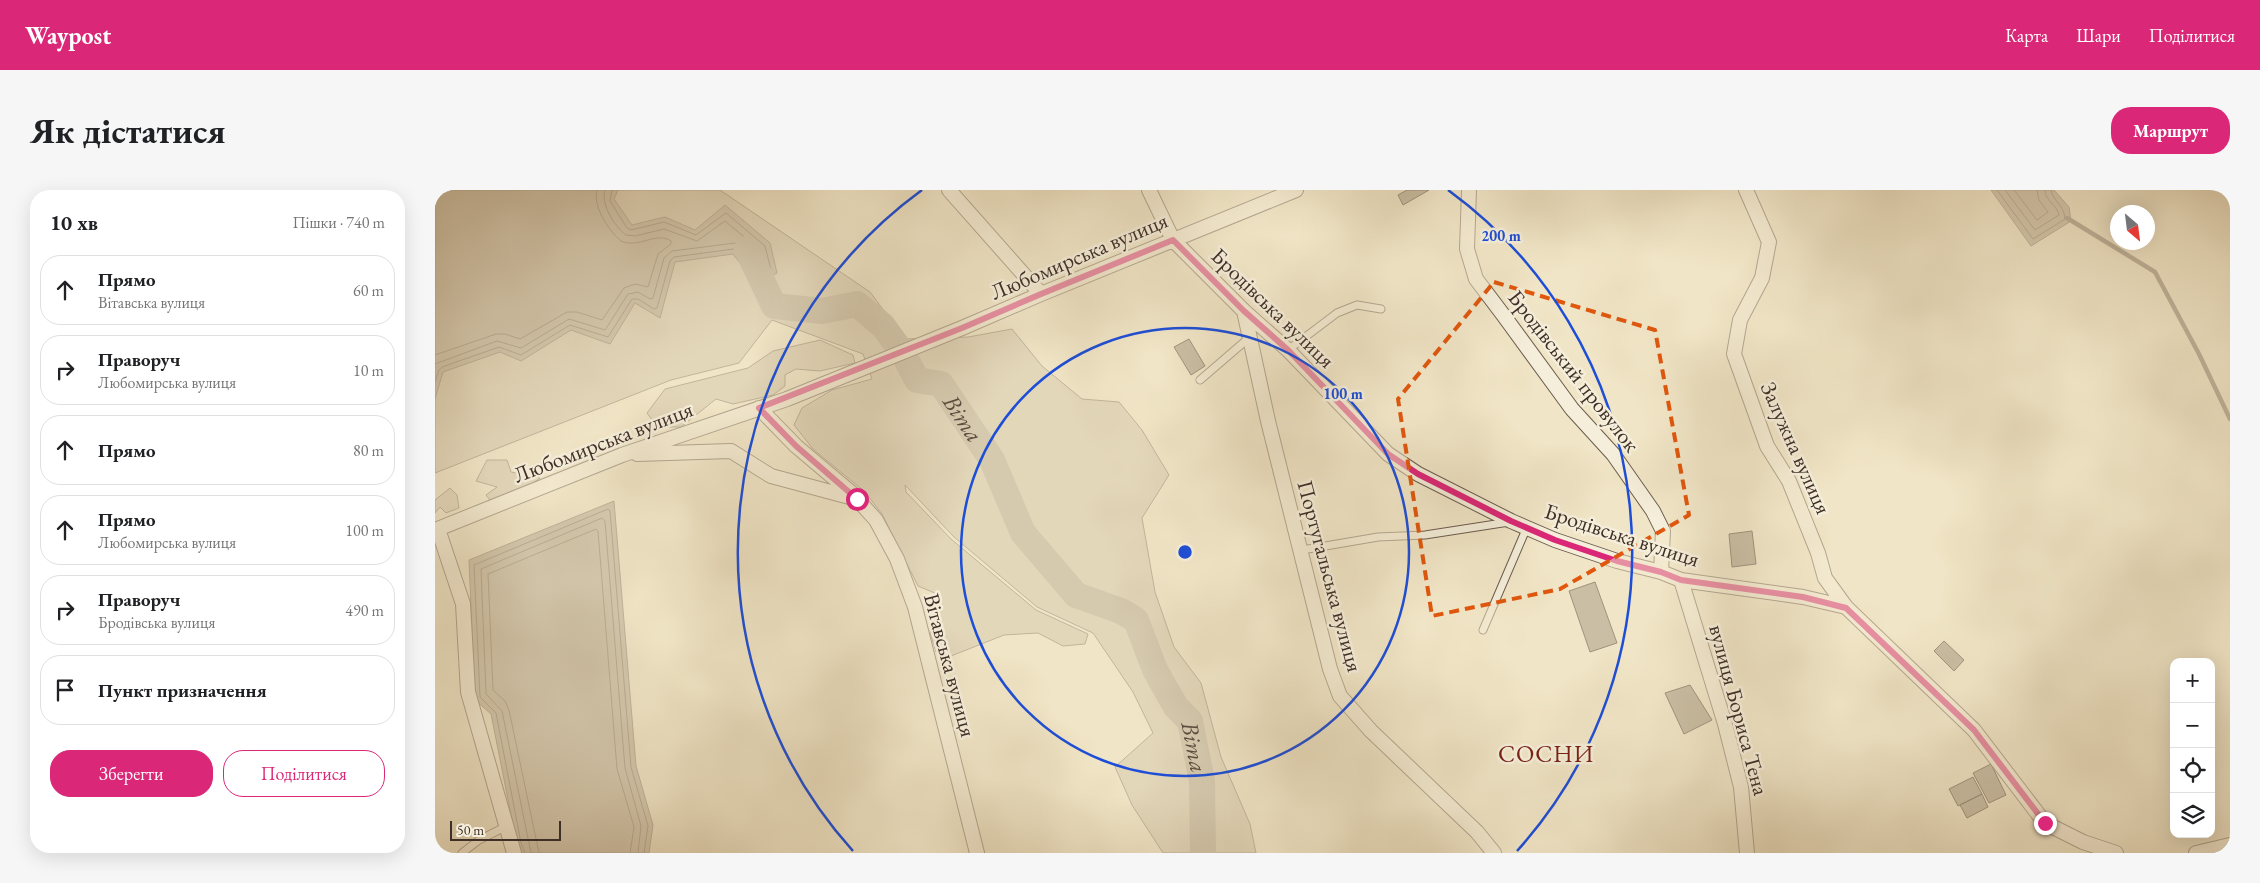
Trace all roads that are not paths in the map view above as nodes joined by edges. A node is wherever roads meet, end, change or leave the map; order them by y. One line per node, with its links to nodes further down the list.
1 (949, 190): 7 (street)
2 (1149, 190): 6 (street, Бродівська вулиця)
3 (1296, 190): 6 (street, Любомирська вулиця)
4 (1469, 190): 20 (street, Бродівський провулок)
5 (1746, 190): 22 (street, Залужна вулиця)
6 (1173, 240): 7 (street, Любомирська вулиця); 9 (street, Бродівська вулиця)
7 (1041, 294): 13 (street, Любомирська вулиця)
8 (1381, 309): 11 (lane)
9 (1244, 311): 10 (street, Португальська вулиця); 11 (street, Бродівська вулиця)
10 (1250, 337): 12 (lane); 19 (street, Португальська вулиця)
11 (1288, 350): 16 (street, Бродівська вулиця)
12 (1200, 380)
13 (759, 408): 14 (street, Любомирська вулиця); 15 (street, Вітавська вулиця)
14 (622, 455): 15 (street); 18 (street, Любомирська вулиця)
15 (857, 499): 28 (street, Вітавська вулиця)
16 (1511, 521): 17 (street, Бродівська вулиця); 19 (lane)
17 (1527, 527): 20 (street, Бродівська вулиця); 23 (lane)
18 (437, 530): 24 (street)
19 (1302, 550): 29 (street, Португальська вулиця)
20 (1661, 572): 21 (street, Бродівська вулиця)
21 (1681, 580): 22 (street, Бродівська вулиця); 30 (street, вулиця Бориса Тена)
22 (1846, 608): 31 (street, Бродівська вулиця)
23 (1483, 630)
24 (505, 827): 26 (lane); 27 (street)
25 (2230, 845): 32 (street)
26 (462, 853)
27 (514, 853)
28 (977, 853)
29 (1494, 853)
30 (1747, 853)
31 (2117, 853)
32 (2195, 853)

